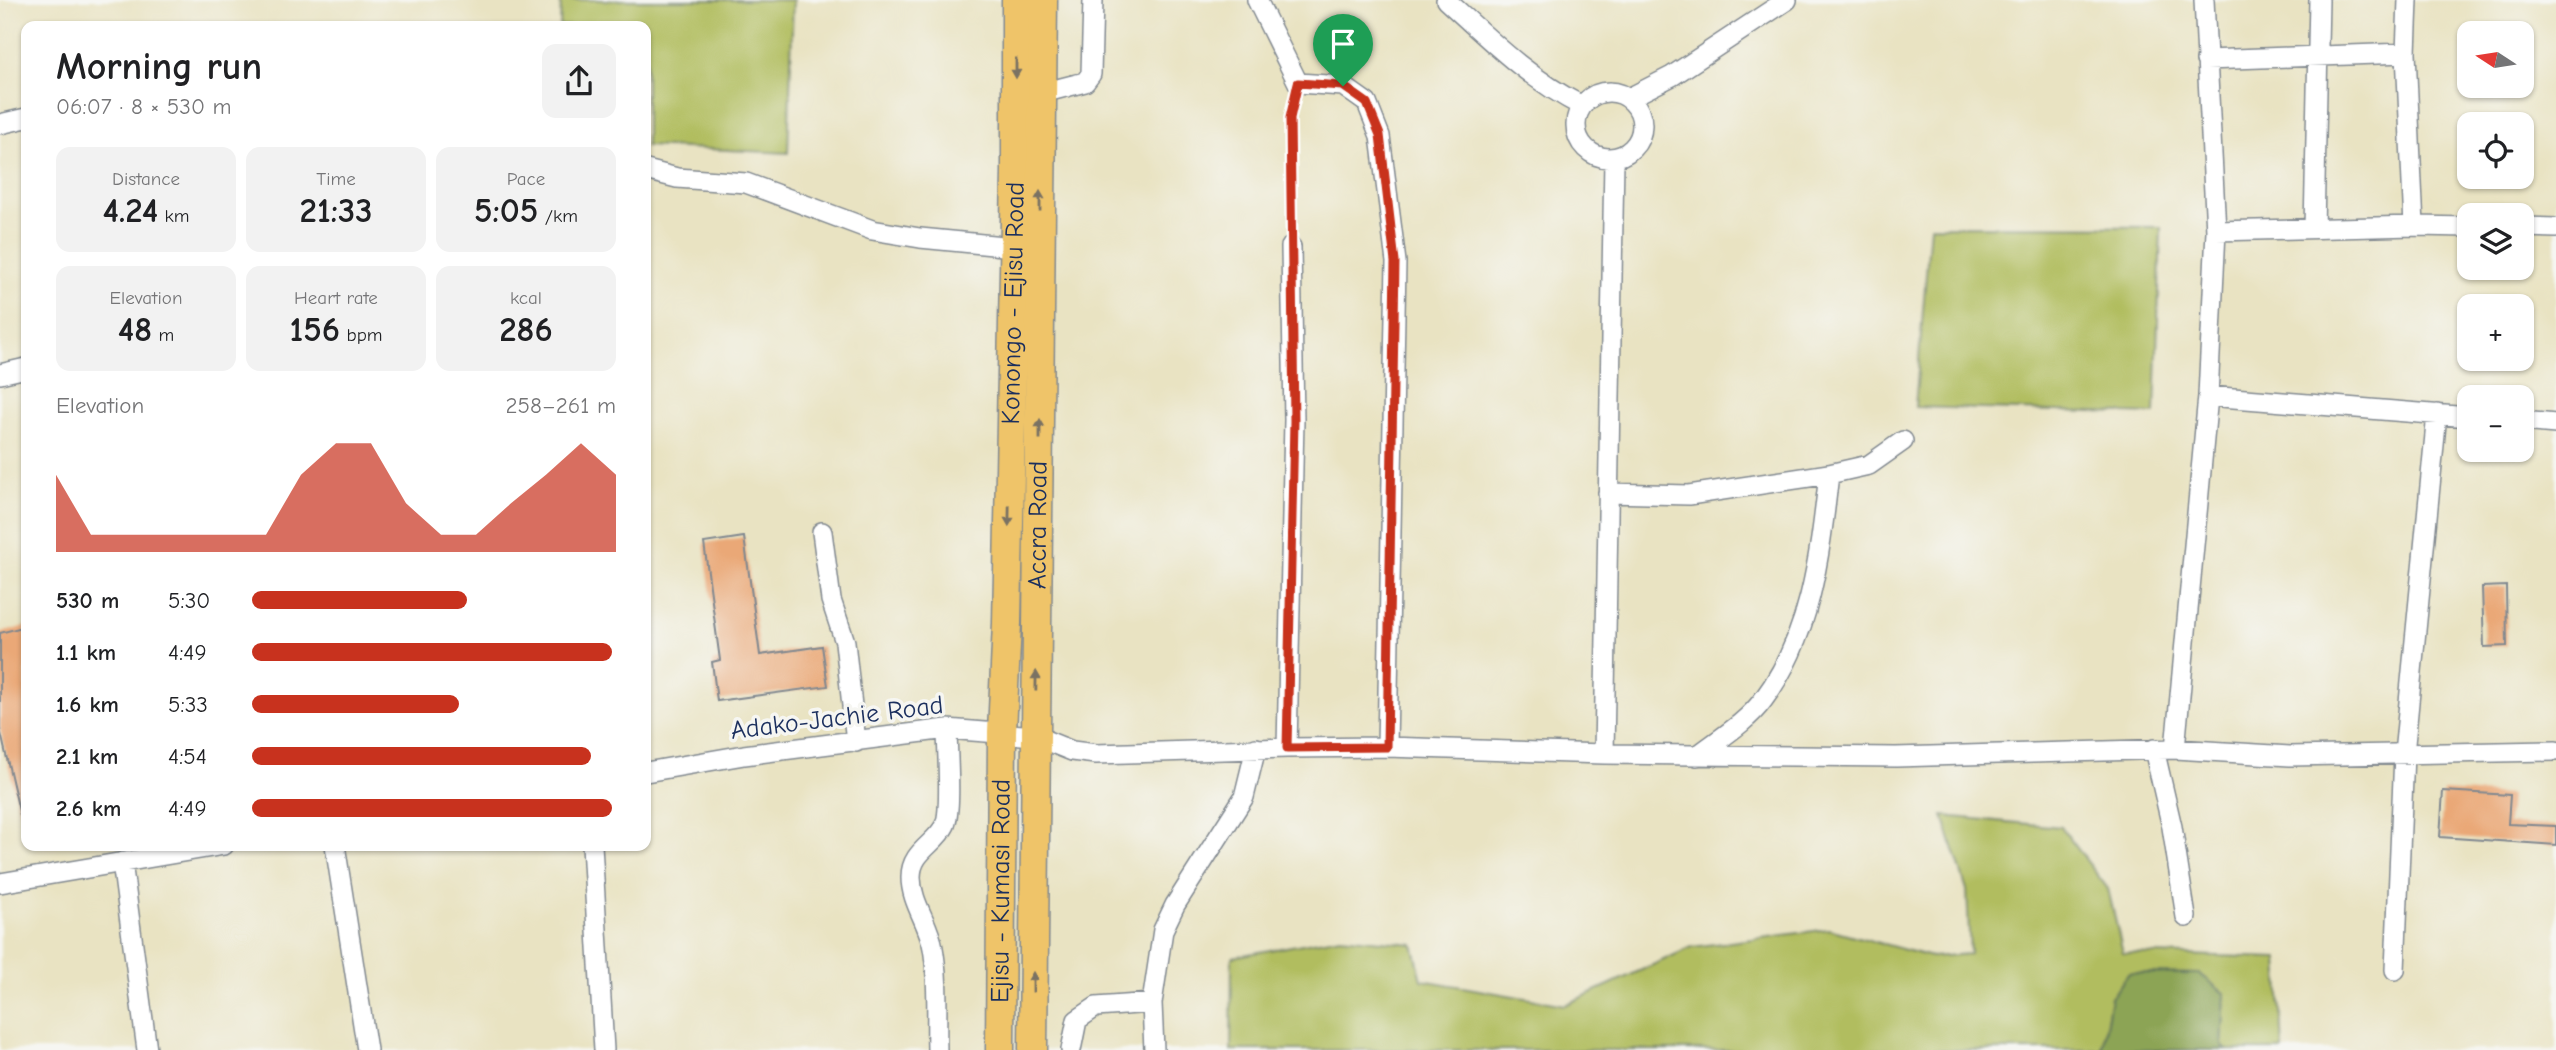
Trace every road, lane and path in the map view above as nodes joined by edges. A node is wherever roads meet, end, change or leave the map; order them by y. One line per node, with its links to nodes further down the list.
1 (1016, 0): 27 (highway, Konongo - Ejisu Road, one-way to 27)
2 (1043, 0): 14 (highway, Accra Road)
3 (1093, 0): 14 (street)
4 (1257, 0): 13 (street)
5 (1446, 0): 16 (street)
6 (2203, 0): 12 (street)
7 (2319, 0): 11 (street)
8 (2408, 0): 10 (street)
9 (1778, 2): 15 (street)
10 (2406, 53): 11 (street); 21 (street)
11 (2318, 57): 12 (street); 24 (street)
12 (2206, 60): 26 (street)
13 (1298, 83): 28 (path); 44 (street)
14 (1042, 93): 42 (highway, Accra Road, one-way to 14)
15 (1629, 98): 16 (street); 19 (street)
16 (1582, 106): 19 (street)
17 (21, 119): 18 (street)
18 (0, 124)
19 (1614, 159): 38 (street)
20 (651, 171): 27 (street)
21 (2414, 226): 22 (street); 24 (street)
22 (2457, 227)
23 (2534, 227): 25 (street)
24 (2314, 228): 26 (street)
25 (2556, 228)
26 (2216, 231): 31 (street)
27 (1014, 247): 41 (highway, Konongo - Ejisu Road, one-way to 41)
28 (1290, 247): 46 (street)
29 (21, 369): 30 (street)
30 (0, 374)
31 (2208, 396): 32 (street); 48 (street)
32 (2437, 414): 33 (street); 51 (street)
33 (2457, 416)
34 (2534, 422): 35 (street)
35 (2556, 424)
36 (1903, 440): 37 (street)
37 (1829, 474): 38 (street); 52 (street)
38 (1608, 493): 50 (street)
39 (822, 532): 43 (street)
40 (947, 729): 41 (street, Adako-Jachie Road); 43 (street, Adako-Jachie Road); 65 (street)
41 (1002, 732): 42 (street, Adako-Jachie Road); 66 (highway, Ejisu - Kumasi Road)
42 (1035, 736): 45 (street, Adako-Jachie Road); 67 (highway, Accra Road, one-way to 42)
43 (856, 742): 53 (street, Adako-Jachie Road)
44 (1387, 747): 46 (street, Adako-Jachie Road); 50 (street, Adako-Jachie Road)
45 (1255, 748): 46 (street, Adako-Jachie Road); 61 (street)
46 (1287, 748)
47 (2154, 749): 48 (street, Adako-Jachie Road); 52 (street, Adako-Jachie Road); 59 (street)
48 (2175, 749): 51 (street, Adako-Jachie Road)
49 (2556, 751): 51 (street, Adako-Jachie Road)
50 (1604, 754): 52 (street, Adako-Jachie Road)
51 (2404, 754): 60 (street)
52 (1697, 756)
53 (651, 771)
54 (188, 851): 57 (street)
55 (336, 851): 63 (street)
56 (592, 851): 64 (street)
57 (122, 862): 58 (street); 62 (street)
58 (1, 879)
59 (2186, 916)
60 (2395, 970)
61 (1152, 1003): 68 (street); 69 (street)
62 (148, 1050)
63 (367, 1050)
64 (604, 1050)
65 (937, 1050)
66 (1000, 1050)
67 (1033, 1050)
68 (1071, 1050)
69 (1154, 1050)

